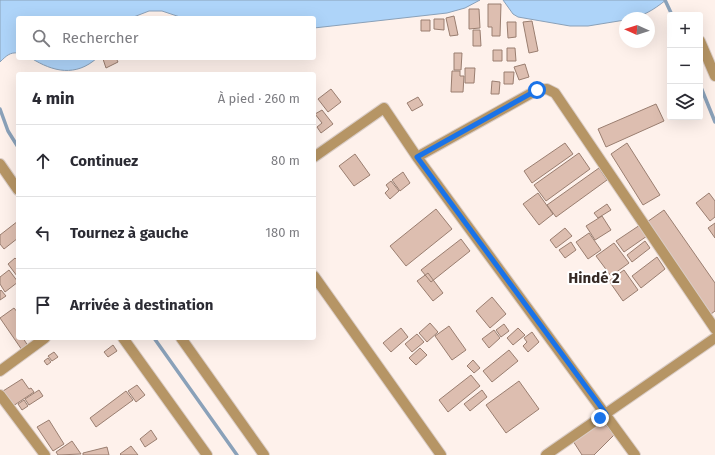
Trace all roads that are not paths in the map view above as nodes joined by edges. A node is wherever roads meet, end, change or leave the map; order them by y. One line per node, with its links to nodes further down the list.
1 (703, 48): 2 (street)
2 (715, 76)
3 (316, 156): 4 (street)
4 (417, 157): 8 (street); 15 (street)
5 (0, 164): 6 (street)
6 (16, 187)
7 (316, 279): 19 (street)
8 (715, 329)
9 (715, 338): 15 (street)
10 (43, 340): 13 (street)
11 (124, 340): 17 (street)
12 (182, 340): 18 (street)
13 (0, 371)
14 (0, 395): 16 (street)
15 (606, 414): 20 (street); 21 (street)
16 (45, 455)
17 (207, 455)
18 (264, 455)
19 (441, 455)
20 (546, 455)
21 (635, 455)

